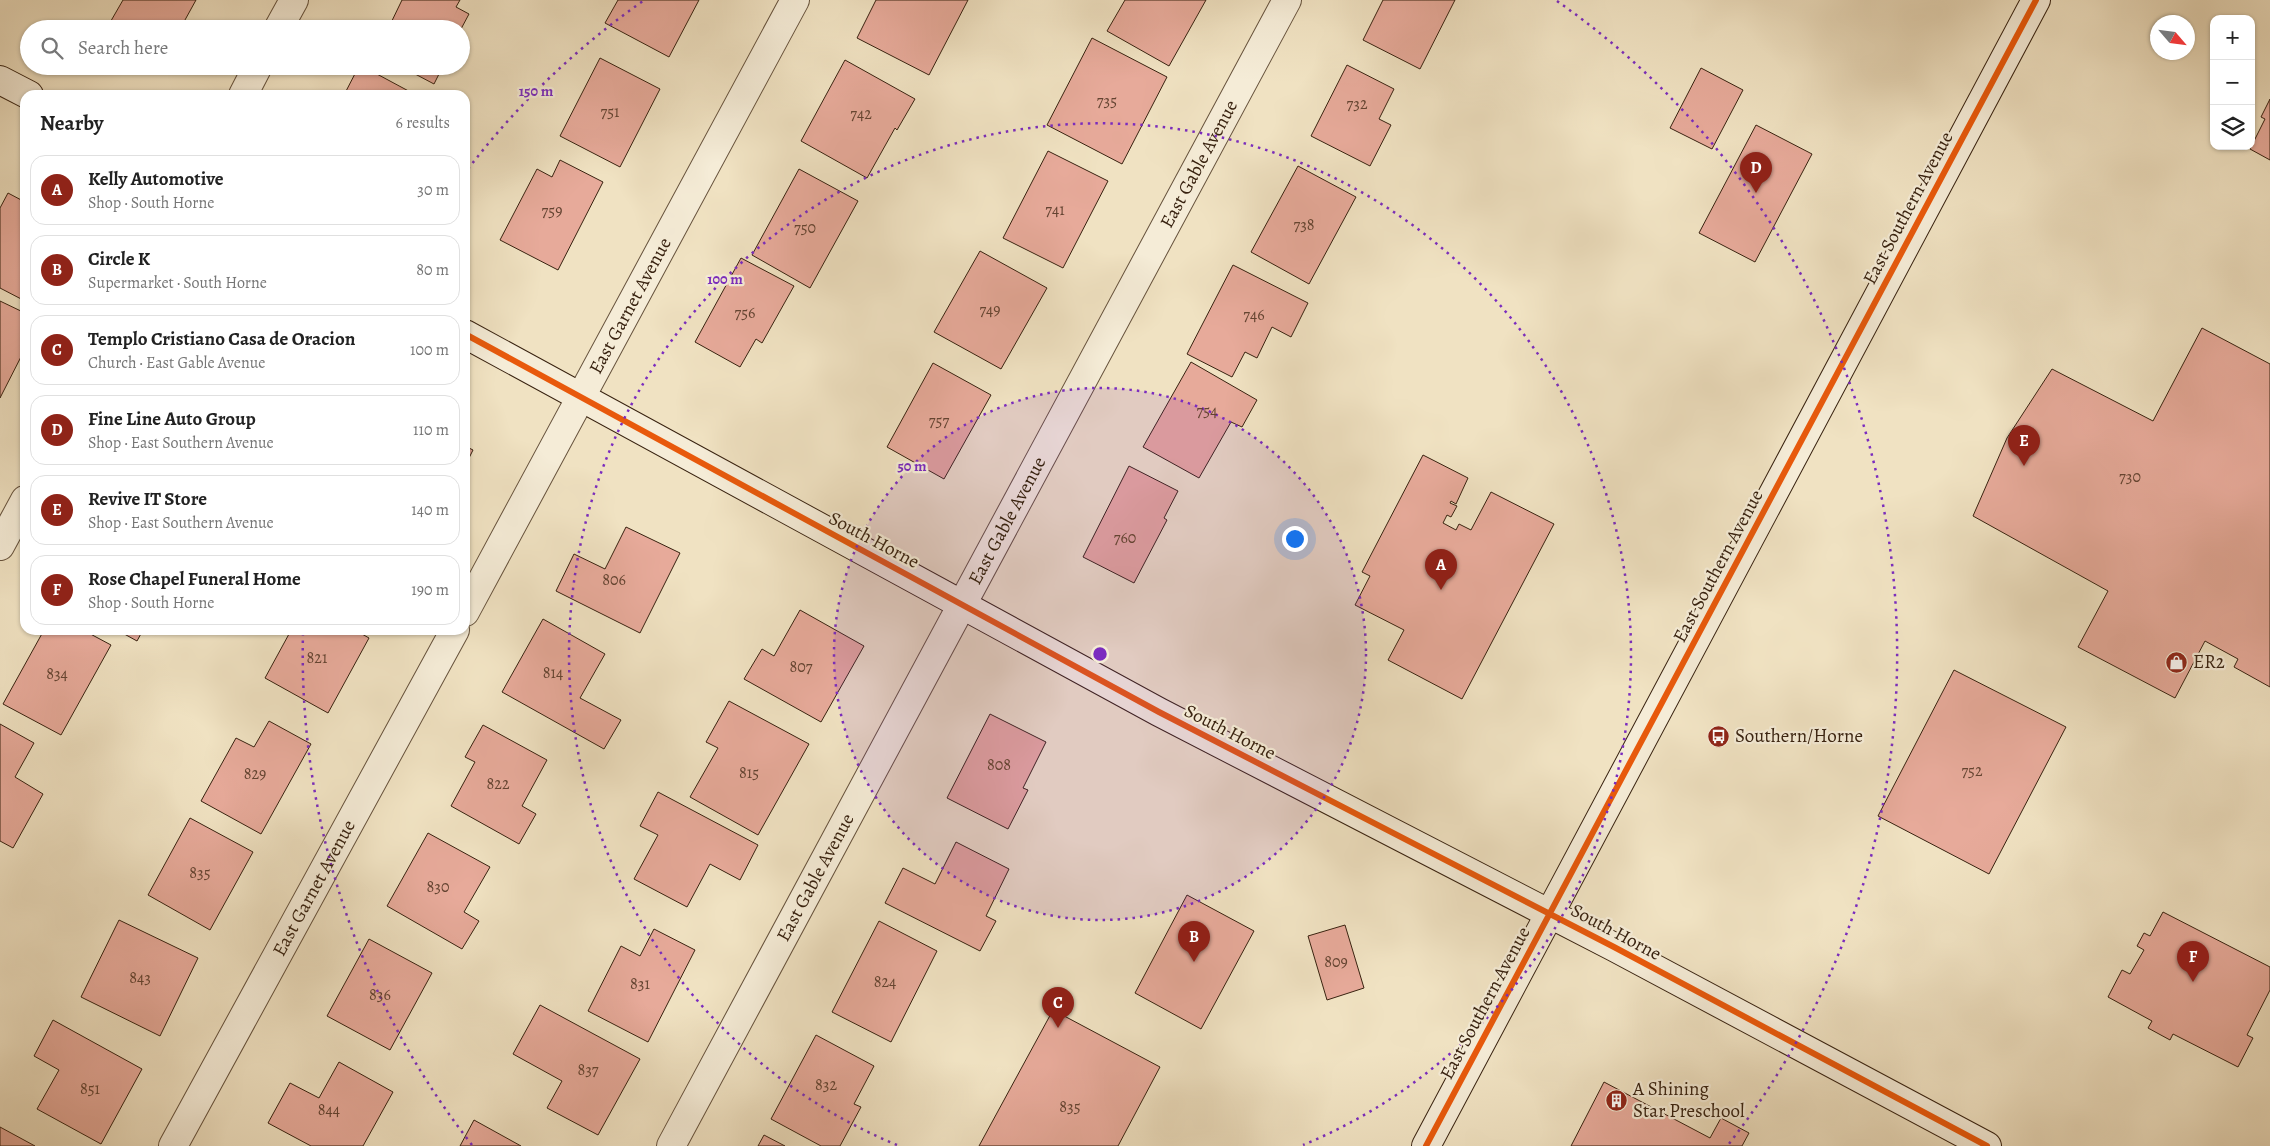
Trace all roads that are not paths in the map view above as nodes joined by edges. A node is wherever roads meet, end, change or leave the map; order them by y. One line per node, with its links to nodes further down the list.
1 (294, 0): 5 (street)
2 (795, 0): 11 (street, East Garnet Avenue)
3 (1286, 0): 15 (street, East Gable Avenue)
4 (2036, 0): 17 (street, East Southern Avenue)
5 (283, 20)
6 (253, 75): 9 (street)
7 (0, 80): 8 (street)
8 (20, 90)
9 (246, 90)
10 (470, 337): 11 (street, South Horne)
11 (581, 399): 14 (street, East Garnet Avenue); 15 (street, South Horne)
12 (20, 509): 13 (street)
13 (0, 546)
14 (470, 603)
15 (963, 605): 17 (street, South Horne); 19 (street, East Gable Avenue)
16 (452, 635): 18 (street, East Garnet Avenue)
17 (1550, 914): 20 (street, East Southern Avenue); 21 (street, South Horne)
18 (173, 1146)
19 (671, 1146)
20 (1426, 1146)
21 (1987, 1146)

